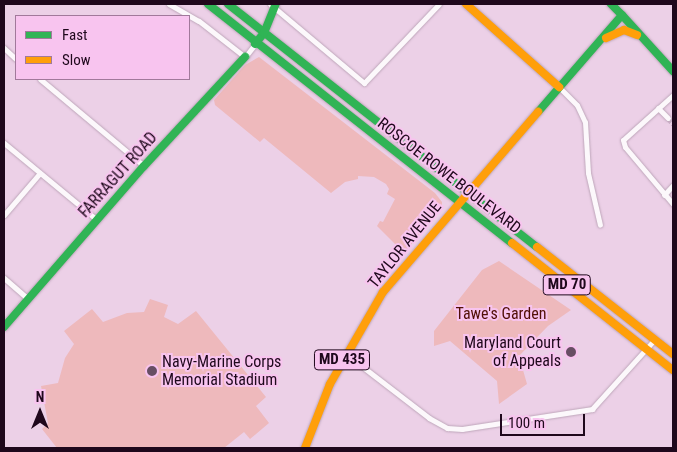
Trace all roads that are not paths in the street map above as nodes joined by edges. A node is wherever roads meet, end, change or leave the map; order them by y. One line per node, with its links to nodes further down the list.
1 (169, 4): 8 (street)
2 (208, 4): 13 (main road, ROSCOE ROWE BOULEVARD / MD 70)
3 (228, 4): 11 (main road, ROSCOE ROWE BOULEVARD / MD 70)
4 (439, 4): 7 (street)
5 (466, 4): 20 (main road)
6 (611, 4): 9 (main road)
7 (273, 5): 11 (main road)
8 (188, 15)
9 (622, 15): 12 (main road); 14 (main road, TAYLOR AVENUE / MD 435)
10 (190, 16): 16 (street)
11 (264, 33): 13 (main road); 28 (main road, ROSCOE ROWE BOULEVARD / MD 70)
12 (642, 37): 14 (main road); 18 (main road)
13 (255, 44): 16 (street, FARRAGUT ROAD); 30 (main road, ROSCOE ROWE BOULEVARD / MD 70)
14 (594, 47): 20 (main road, TAYLOR AVENUE / MD 435)
15 (4, 48): 17 (street)
16 (245, 56): 25 (main road, FARRAGUT ROAD)
17 (15, 58)
18 (673, 71)
19 (41, 80): 25 (street)
20 (559, 87): 28 (main road, TAYLOR AVENUE / MD 435); 34 (street)
21 (673, 95): 22 (street)
22 (658, 108): 23 (street); 29 (street)
23 (668, 118)
24 (4, 143): 26 (street)
25 (144, 166): 33 (main road, FARRAGUT ROAD)
26 (40, 173): 32 (street); 33 (street)
27 (673, 185): 29 (street)
28 (467, 192): 30 (main road, TAYLOR AVENUE / MD 435); 38 (main road, ROSCOE ROWE BOULEVARD / MD 70)
29 (664, 195): 31 (street)
30 (460, 201): 39 (main road, ROSCOE ROWE BOULEVARD / MD 70); 40 (main road, TAYLOR AVENUE / MD 435)
31 (673, 204)
32 (4, 215)
33 (97, 220): 36 (main road, FARRAGUT ROAD)
34 (600, 225)
35 (4, 278): 36 (street)
36 (28, 299): 37 (main road, FARRAGUT ROAD)
37 (4, 327)
38 (655, 338): 39 (street); 41 (main road, ROSCOE ROWE BOULEVARD / MD 70)
39 (647, 349): 40 (street); 42 (main road, ROSCOE ROWE BOULEVARD / MD 70)
40 (346, 353): 43 (main road, TAYLOR AVENUE / MD 435)
41 (673, 354)
42 (673, 370)
43 (305, 448)

